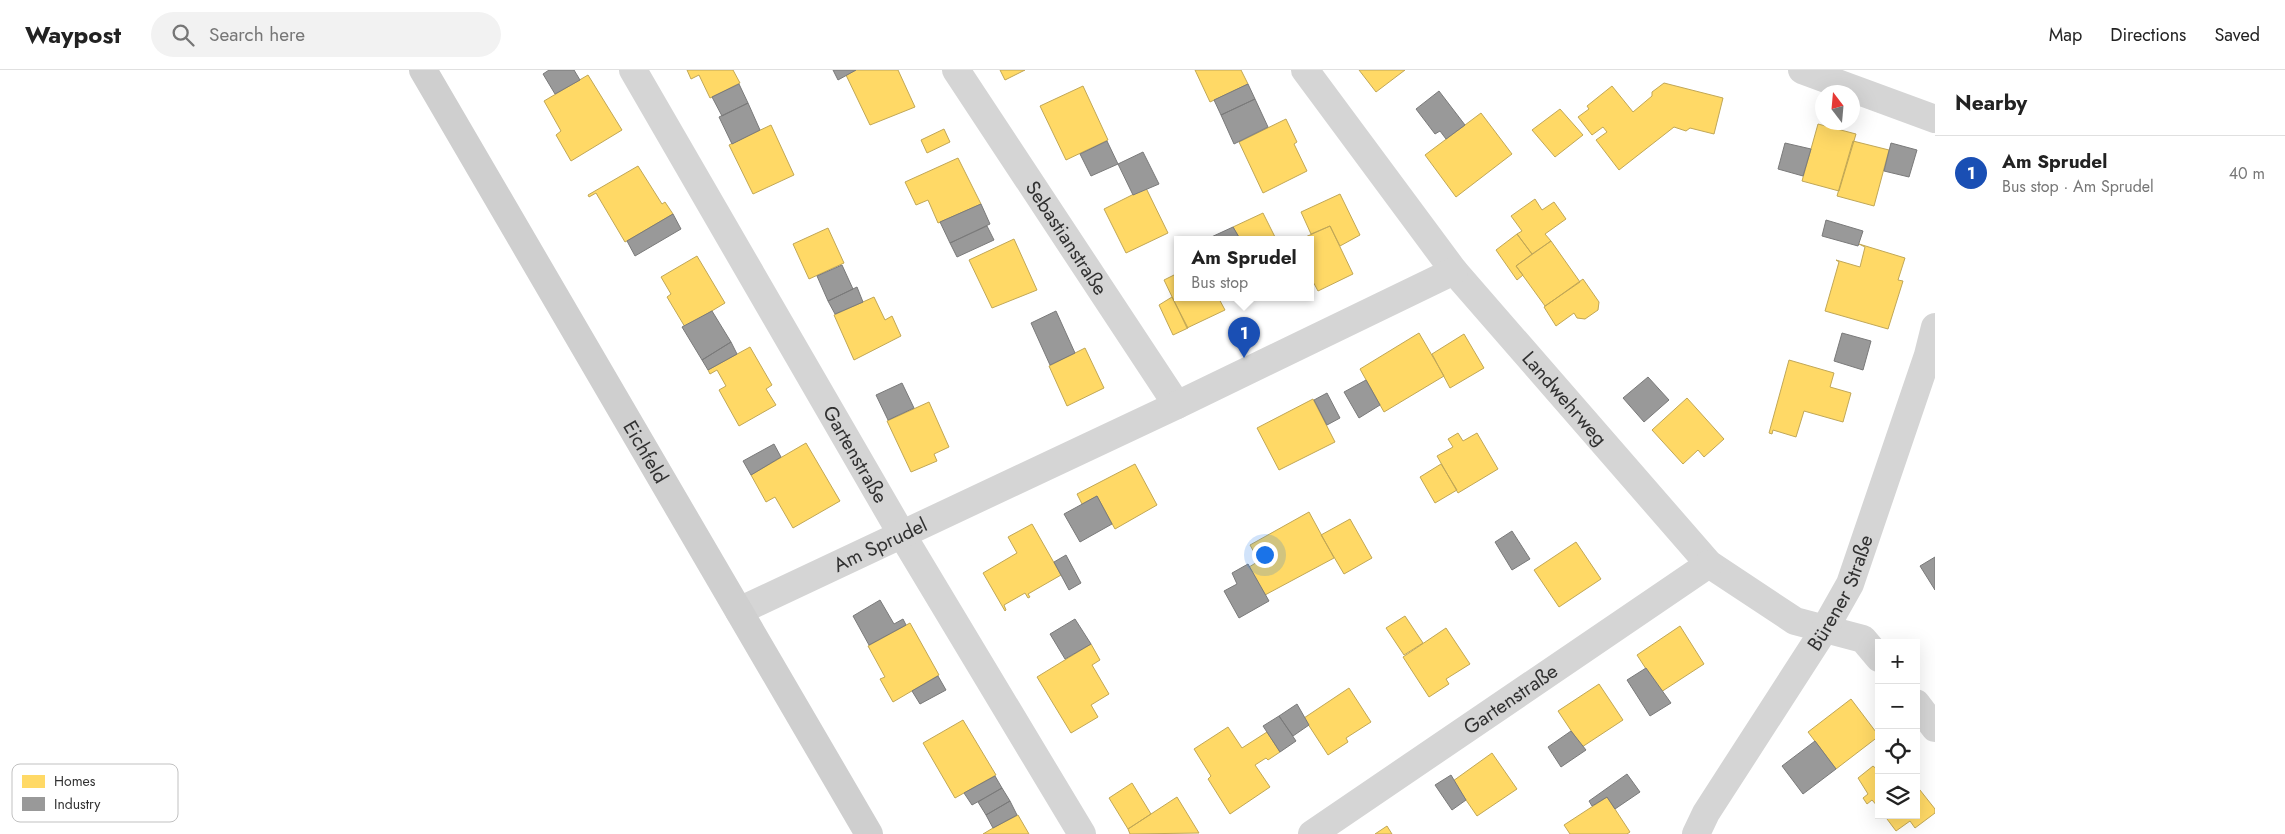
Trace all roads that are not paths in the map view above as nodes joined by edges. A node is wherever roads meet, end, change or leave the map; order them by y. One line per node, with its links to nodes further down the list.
1 (423, 70): 13 (main road, Eichfeld)
2 (633, 70): 11 (street, Gartenstraße)
3 (956, 70): 10 (street, Sebastianstraße)
4 (1305, 70): 7 (street, Landwehrweg)
5 (1802, 70): 6 (street)
6 (1935, 119)
7 (1454, 271): 10 (street, Am Sprudel); 12 (street, Landwehrweg)
8 (1935, 327): 9 (street, Bürener Straße)
9 (1931, 356): 14 (street, Bürener Straße)
10 (1177, 405): 11 (street, Am Sprudel)
11 (901, 533): 13 (street, Am Sprudel); 19 (street, Gartenstraße)
12 (1709, 564): 14 (street, Landwehrweg); 20 (street, Gartenstraße)
13 (739, 611): 18 (main road, Eichfeld)
14 (1824, 630): 15 (street, Landwehrweg); 21 (street, Bürener Straße)
15 (1875, 653)
16 (1920, 708): 17 (street)
17 (1935, 728)
18 (869, 834)
19 (1082, 834)
20 (1312, 834)
21 (1696, 834)

